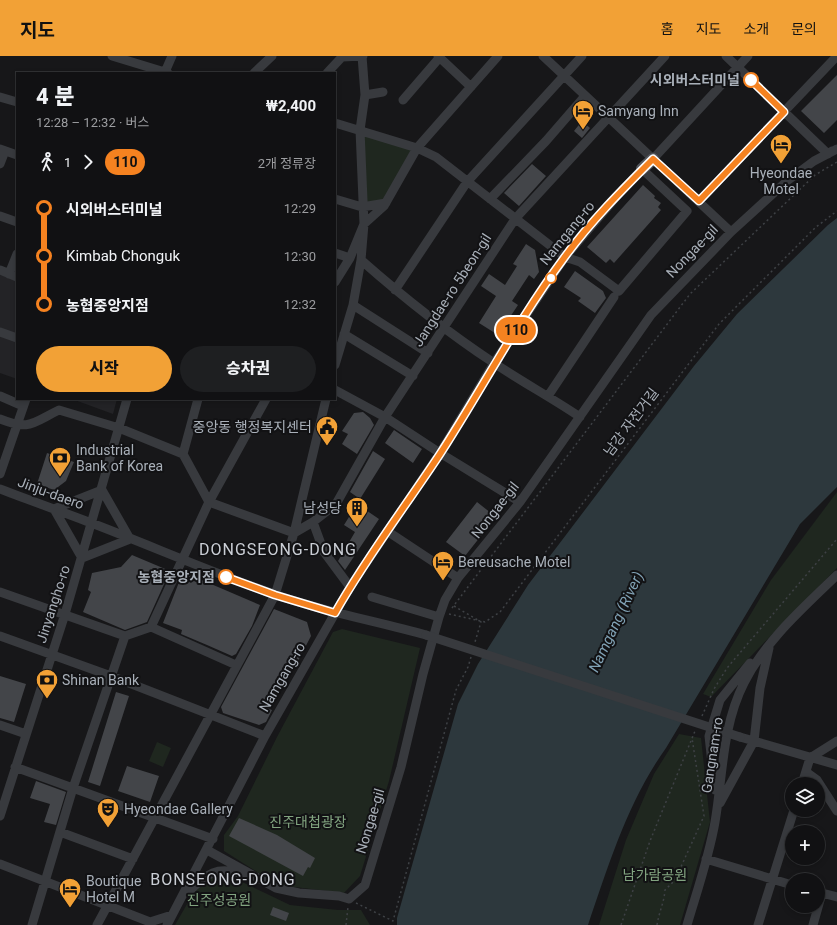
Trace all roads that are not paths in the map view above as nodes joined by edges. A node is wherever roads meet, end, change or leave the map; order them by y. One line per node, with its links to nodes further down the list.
1 (112, 56): 14 (street)
2 (172, 56): 15 (street)
3 (271, 56): 16 (street)
4 (362, 56): 17 (street); 21 (street)
5 (498, 56): 19 (street)
6 (543, 56): 18 (street)
7 (582, 56): 18 (street)
8 (665, 56): 27 (street, Jangdae-ro 5beon-gil)
9 (726, 56): 13 (street)
10 (748, 56): 13 (street, Namgang-ro)
11 (837, 56): 26 (street)
12 (439, 57): 19 (street); 24 (street)
13 (738, 67): 26 (street); 36 (street, Namgang-ro)
14 (164, 72)
15 (167, 72)
16 (256, 72)
17 (328, 72)
18 (564, 76): 23 (street); 39 (street)
19 (471, 87): 31 (street)
20 (383, 92): 21 (street)
21 (365, 95): 29 (street)
22 (0, 96): 25 (street)
23 (585, 96): 27 (street); 41 (street)
24 (403, 100)
25 (16, 102)
26 (784, 112): 34 (street); 42 (street)
27 (608, 117): 36 (street); 46 (street, Jangdae-ro 5beon-gil)
28 (336, 123): 29 (street)
29 (360, 130): 31 (street); 44 (street)
30 (837, 145): 34 (street)
31 (417, 148): 39 (street); 43 (street)
32 (837, 149): 34 (street, Nongae-gil)
33 (2, 150): 35 (street); 37 (street)
34 (828, 154): 49 (street, Nongae-gil)
35 (16, 155)
36 (653, 159): 38 (main road, Namgang-ro); 42 (street)
37 (0, 164)
38 (642, 170): 51 (street, Namgang-ro); 51 (street)
39 (467, 182): 41 (street); 58 (street)
40 (336, 198): 44 (street)
41 (490, 199): 46 (street)
42 (699, 201): 49 (street)
43 (386, 203): 44 (street); 48 (street)
44 (362, 207): 48 (street)
45 (0, 216): 47 (street)
46 (516, 219): 51 (street); 61 (street, Jangdae-ro 5beon-gil)
47 (16, 222)
48 (364, 224): 52 (street); 54 (street)
49 (731, 232): 79 (street, Nongae-gil)
50 (336, 253): 52 (street)
51 (565, 257): 67 (street, Namgang-ro)
52 (350, 258): 57 (street)
53 (16, 259): 56 (street)
54 (361, 260): 58 (street); 60 (street)
55 (0, 270): 56 (street)
56 (13, 275)
57 (336, 280)
58 (395, 290): 61 (street)
59 (614, 297): 71 (street)
60 (353, 305): 63 (street); 65 (street)
61 (444, 328): 65 (street, Jangdae-ro 5beon-gil); 67 (street)
62 (0, 332): 64 (street)
63 (344, 334): 66 (street); 68 (street)
64 (16, 338)
65 (428, 353): 68 (street, Jangdae-ro 5beon-gil)
66 (336, 362)
67 (494, 363): 71 (street); 83 (street, Namgang-ro)
68 (412, 376): 78 (street, Jangdae-ro 5beon-gil)
69 (336, 391): 78 (street)
70 (0, 396): 72 (street)
71 (548, 396): 79 (street)
72 (16, 400)
73 (127, 400): 82 (street, Jinyangho-ro)
74 (198, 400): 84 (street)
75 (265, 400): 88 (street)
76 (326, 400): 94 (street)
77 (25, 402): 81 (street, Jinju-daero)
78 (385, 417): 83 (street); 91 (street, Jangdae-ro 5beon-gil)
79 (580, 417): 89 (street, Nongae-gil)
80 (0, 419): 81 (street)
81 (17, 426): 82 (street); 85 (street, Jinju-daero)
82 (119, 428): 84 (street); 87 (street, Jinyangho-ro)
83 (440, 453): 89 (street); 93 (street, Namgang-ro)
84 (183, 454): 88 (street)
85 (0, 474)
86 (0, 489): 90 (street, Jinju-daero)
87 (102, 490): 90 (street); 92 (street, Jinyangho-ro); 95 (street)
88 (209, 502): 94 (street); 97 (street)
89 (520, 502): 98 (street, Nongae-gil)
90 (54, 510): 92 (street, Jinju-daero); 96 (street)
91 (313, 522): 94 (street, Jangdae-ro 5beon-gil); 100 (street)
92 (93, 523): 95 (street, Jinju-daero); 96 (street, Jinyangho-ro)
93 (387, 531): 98 (street); 100 (street, Namgang-ro)
94 (294, 533): 102 (street)
95 (130, 538): 96 (street); 97 (street, Jinju-daero)
96 (82, 558): 105 (street, Jinyangho-ro)
97 (182, 560): 102 (street, Jinju-daero); 107 (street)
98 (458, 578): 106 (street, Nongae-gil)
99 (835, 579): 110 (street, Gangnam-ro)
100 (350, 587): 104 (street, Namgang-ro)
101 (0, 592): 105 (street)
102 (275, 595): 104 (street, Jinju-daero); 112 (street)
103 (372, 597): 106 (street)
104 (335, 613): 117 (street, Namgang-ro); 118 (street, Jinju-daero, bridge)
105 (65, 614): 109 (street); 111 (street, Jinyangho-ro)
106 (443, 615): 138 (street, Nongae-gil)
107 (151, 627): 109 (street); 112 (street)
108 (0, 636): 111 (street)
109 (125, 636): 113 (street)
110 (770, 644): 118 (street); 126 (street, Gangnam-ro); 126 (street)
111 (51, 655): 113 (street); 116 (street, Jinyangho-ro)
112 (236, 665): 114 (street)
113 (111, 676): 114 (street); 125 (street)
114 (210, 714): 117 (street); 129 (street)
115 (0, 725): 116 (street)
116 (26, 734): 122 (street, Jinyangho-ro)
117 (265, 736): 132 (street, Namgang-ro)
118 (754, 741): 120 (street, Jinju-daero); 126 (street)
119 (837, 741): 120 (street)
120 (810, 758): 121 (street, Jinju-daero); 123 (street)
121 (837, 765)
122 (15, 767): 125 (street); 128 (street, Jinyangho-ro)
123 (806, 772): 124 (street); 127 (street)
124 (804, 777)
125 (73, 788): 129 (street); 131 (street)
126 (718, 807): 135 (street, Gangnam-ro)
127 (837, 811)
128 (0, 816)
129 (155, 817): 132 (street); 134 (street)
130 (792, 817): 137 (street)
131 (60, 832): 134 (street); 139 (street)
132 (213, 839): 133 (street, Namgang-ro)
133 (207, 850): 138 (street); 142 (street, Namgang-ro)
134 (134, 859): 144 (street)
135 (706, 860): 137 (street); 151 (street, Gangnam-ro)
136 (0, 864): 139 (street)
137 (772, 879): 140 (street); 152 (street)
138 (262, 881): 142 (street)
139 (46, 882): 144 (street); 148 (street)
140 (785, 883)
141 (825, 894): 143 (street)
142 (182, 897): 146 (street, Namgang-ro)
143 (837, 897)
144 (107, 906): 147 (street); 149 (street)
145 (816, 913): 153 (street)
146 (172, 915): 147 (street); 150 (street, Namgang-ro)
147 (150, 923)
148 (33, 924)
149 (97, 925)
150 (167, 925)
151 (687, 925)
152 (758, 925)
153 (813, 925)

